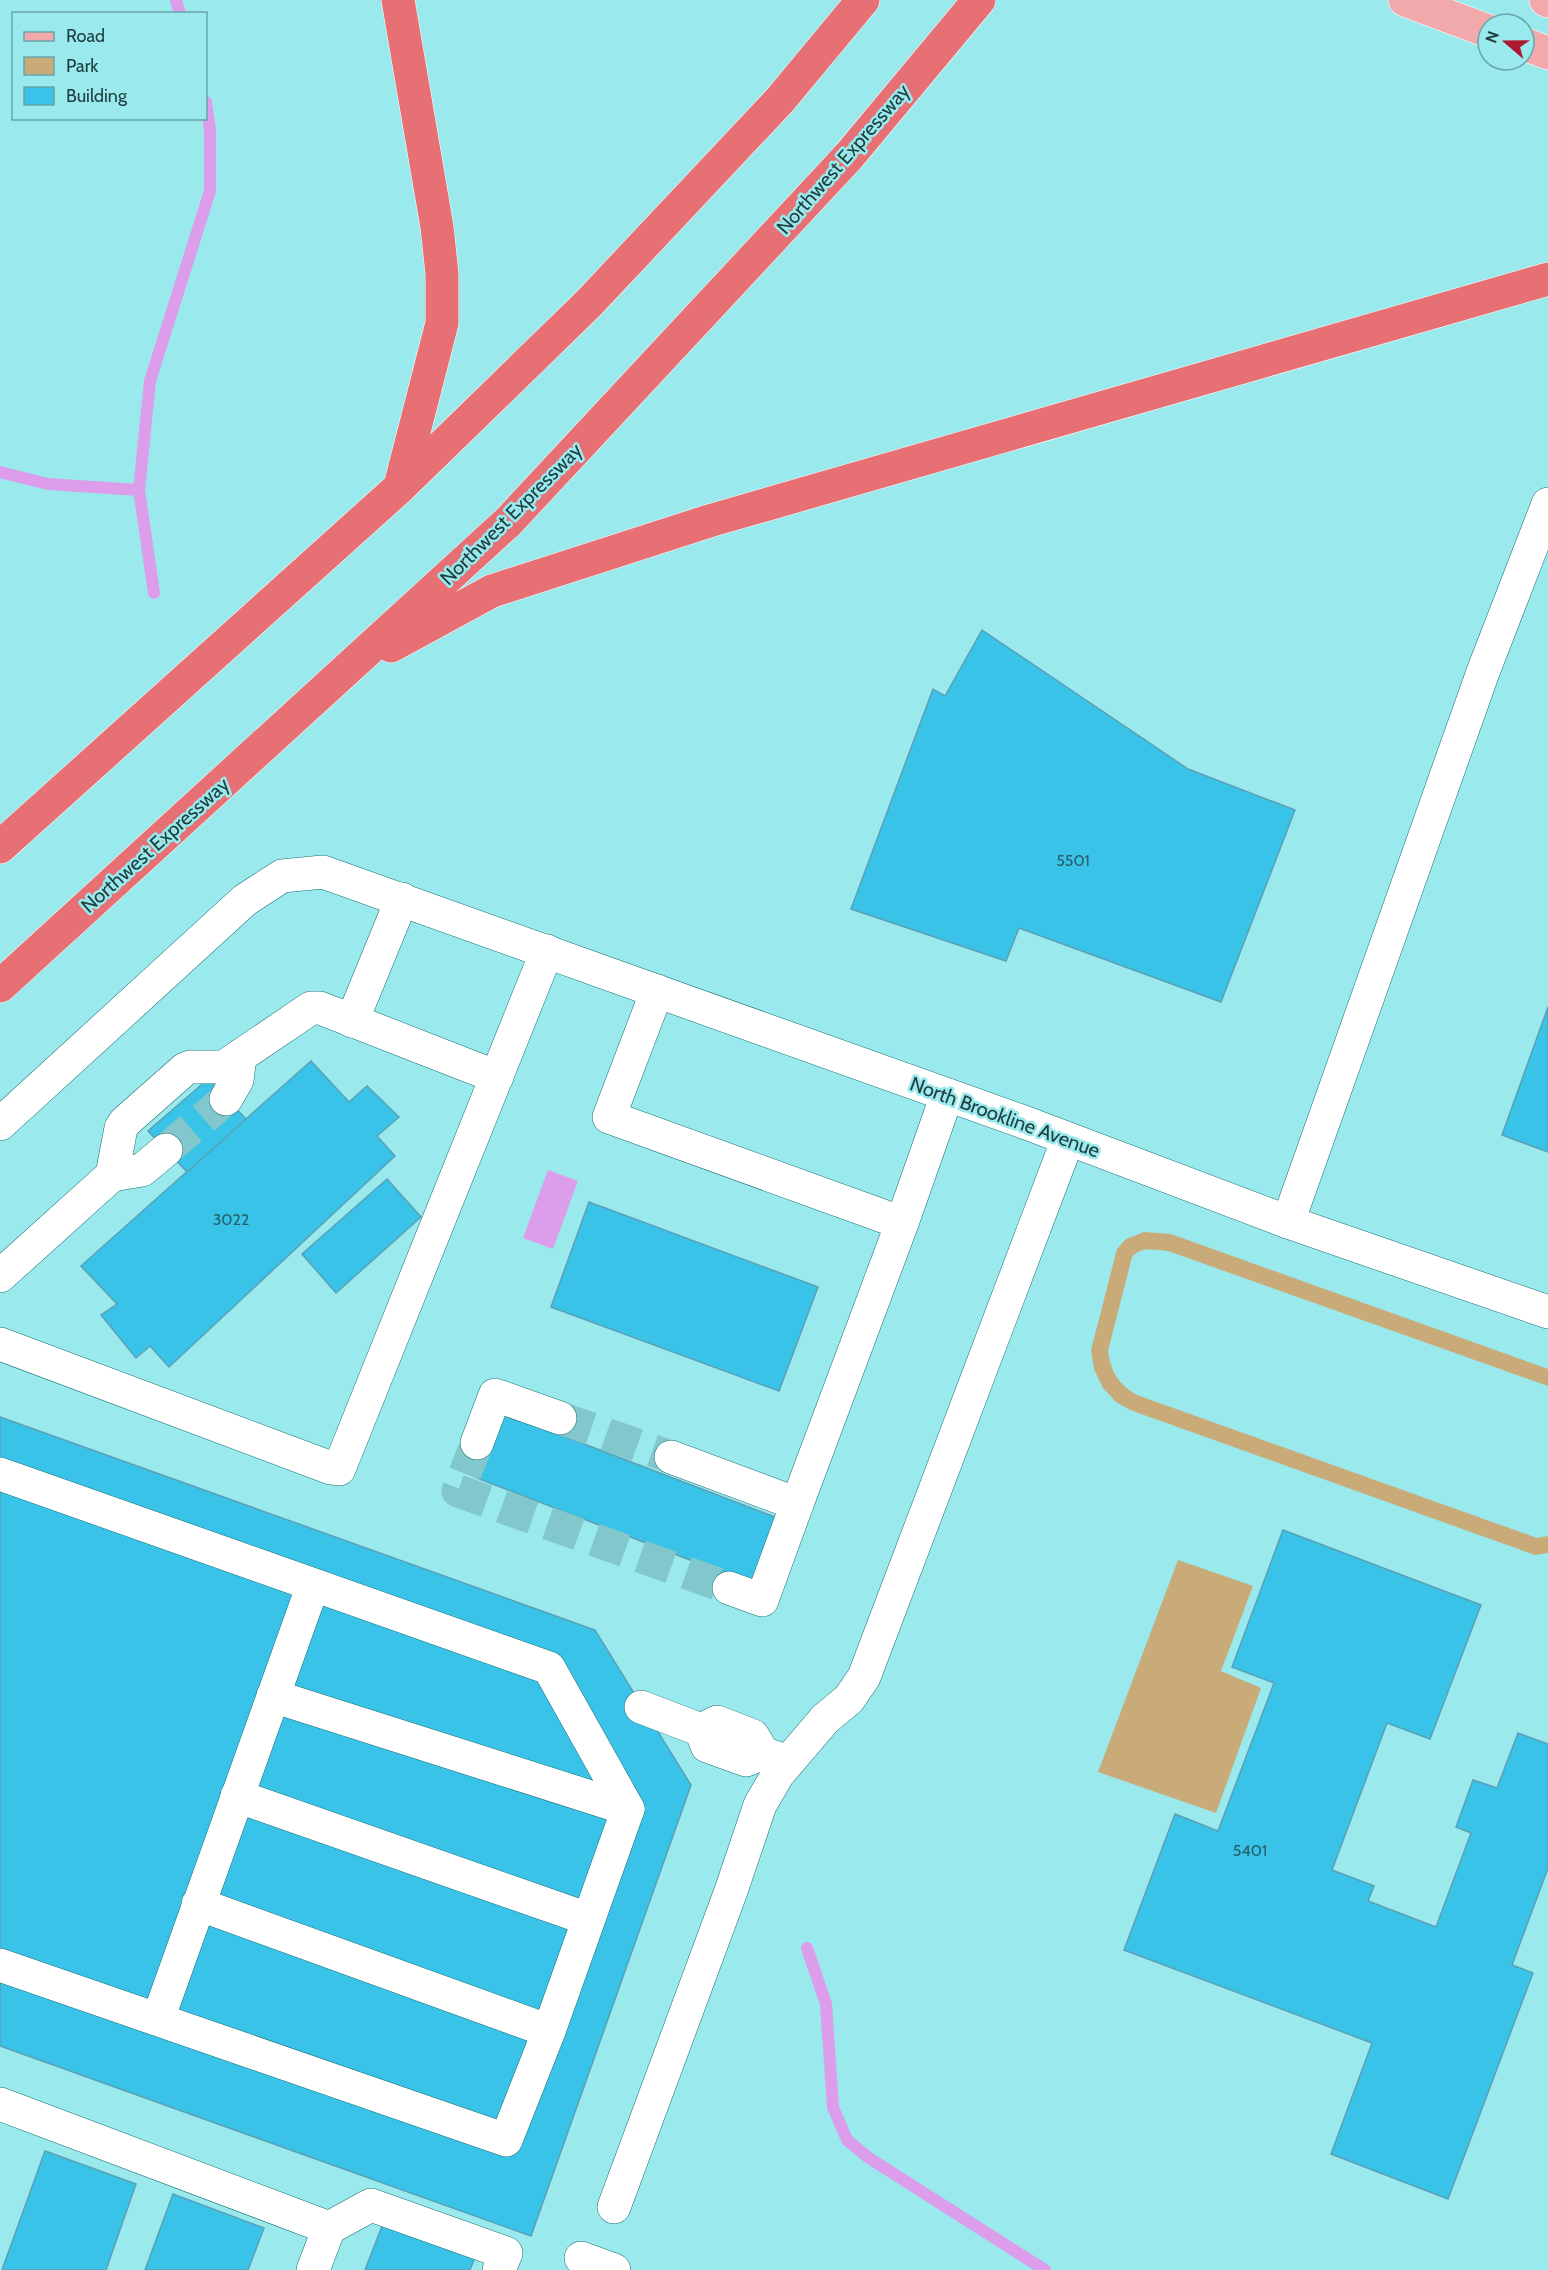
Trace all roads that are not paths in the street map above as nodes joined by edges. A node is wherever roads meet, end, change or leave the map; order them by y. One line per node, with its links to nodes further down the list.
1 (398, 0): 7 (highway)
2 (863, 0): 7 (highway)
3 (979, 0): 9 (highway, Northwest Expressway)
4 (1405, 0): 5 (main road)
5 (1476, 27)
6 (1548, 279): 9 (highway)
7 (400, 487): 10 (highway)
8 (1548, 504): 24 (street)
9 (345, 671): 13 (highway, Northwest Expressway)
10 (0, 847)
11 (402, 899): 12 (street, North Brookline Avenue); 15 (street); 20 (street)
12 (547, 951): 14 (street, North Brookline Avenue); 17 (street)
13 (0, 986)
14 (657, 991): 18 (street, North Brookline Avenue); 25 (street)
15 (352, 1021): 16 (street); 17 (street)
16 (240, 1056): 19 (street); 23 (street)
17 (497, 1077): 28 (street)
18 (947, 1095): 21 (street, North Brookline Avenue); 25 (street)
19 (226, 1099)
20 (0, 1124)
21 (1068, 1139): 24 (street, North Brookline Avenue); 38 (street)
22 (166, 1150): 23 (street)
23 (112, 1175): 26 (street)
24 (1288, 1222): 27 (street, North Brookline Avenue)
25 (902, 1223): 33 (street)
26 (0, 1276)
27 (1548, 1312)
28 (0, 1344)
29 (560, 1418): 30 (street)
30 (477, 1443)
31 (671, 1457): 33 (street)
32 (0, 1474): 34 (street)
33 (797, 1504): 35 (street)
34 (313, 1585): 36 (street); 40 (street)
35 (729, 1588)
36 (273, 1696): 39 (street); 40 (street)
37 (641, 1707): 38 (street)
38 (776, 1757): 47 (street)
39 (237, 1796): 41 (street); 42 (street)
40 (628, 1809): 42 (street)
41 (198, 1904): 44 (street); 45 (street)
42 (588, 1919): 45 (street)
43 (0, 1965): 44 (street)
44 (158, 2019): 45 (street)
45 (549, 2031)
46 (0, 2104): 48 (street)
47 (614, 2207)
48 (329, 2228): 50 (street); 51 (street)
49 (581, 2258): 52 (street)
50 (313, 2270)
51 (499, 2270)
52 (614, 2270)

